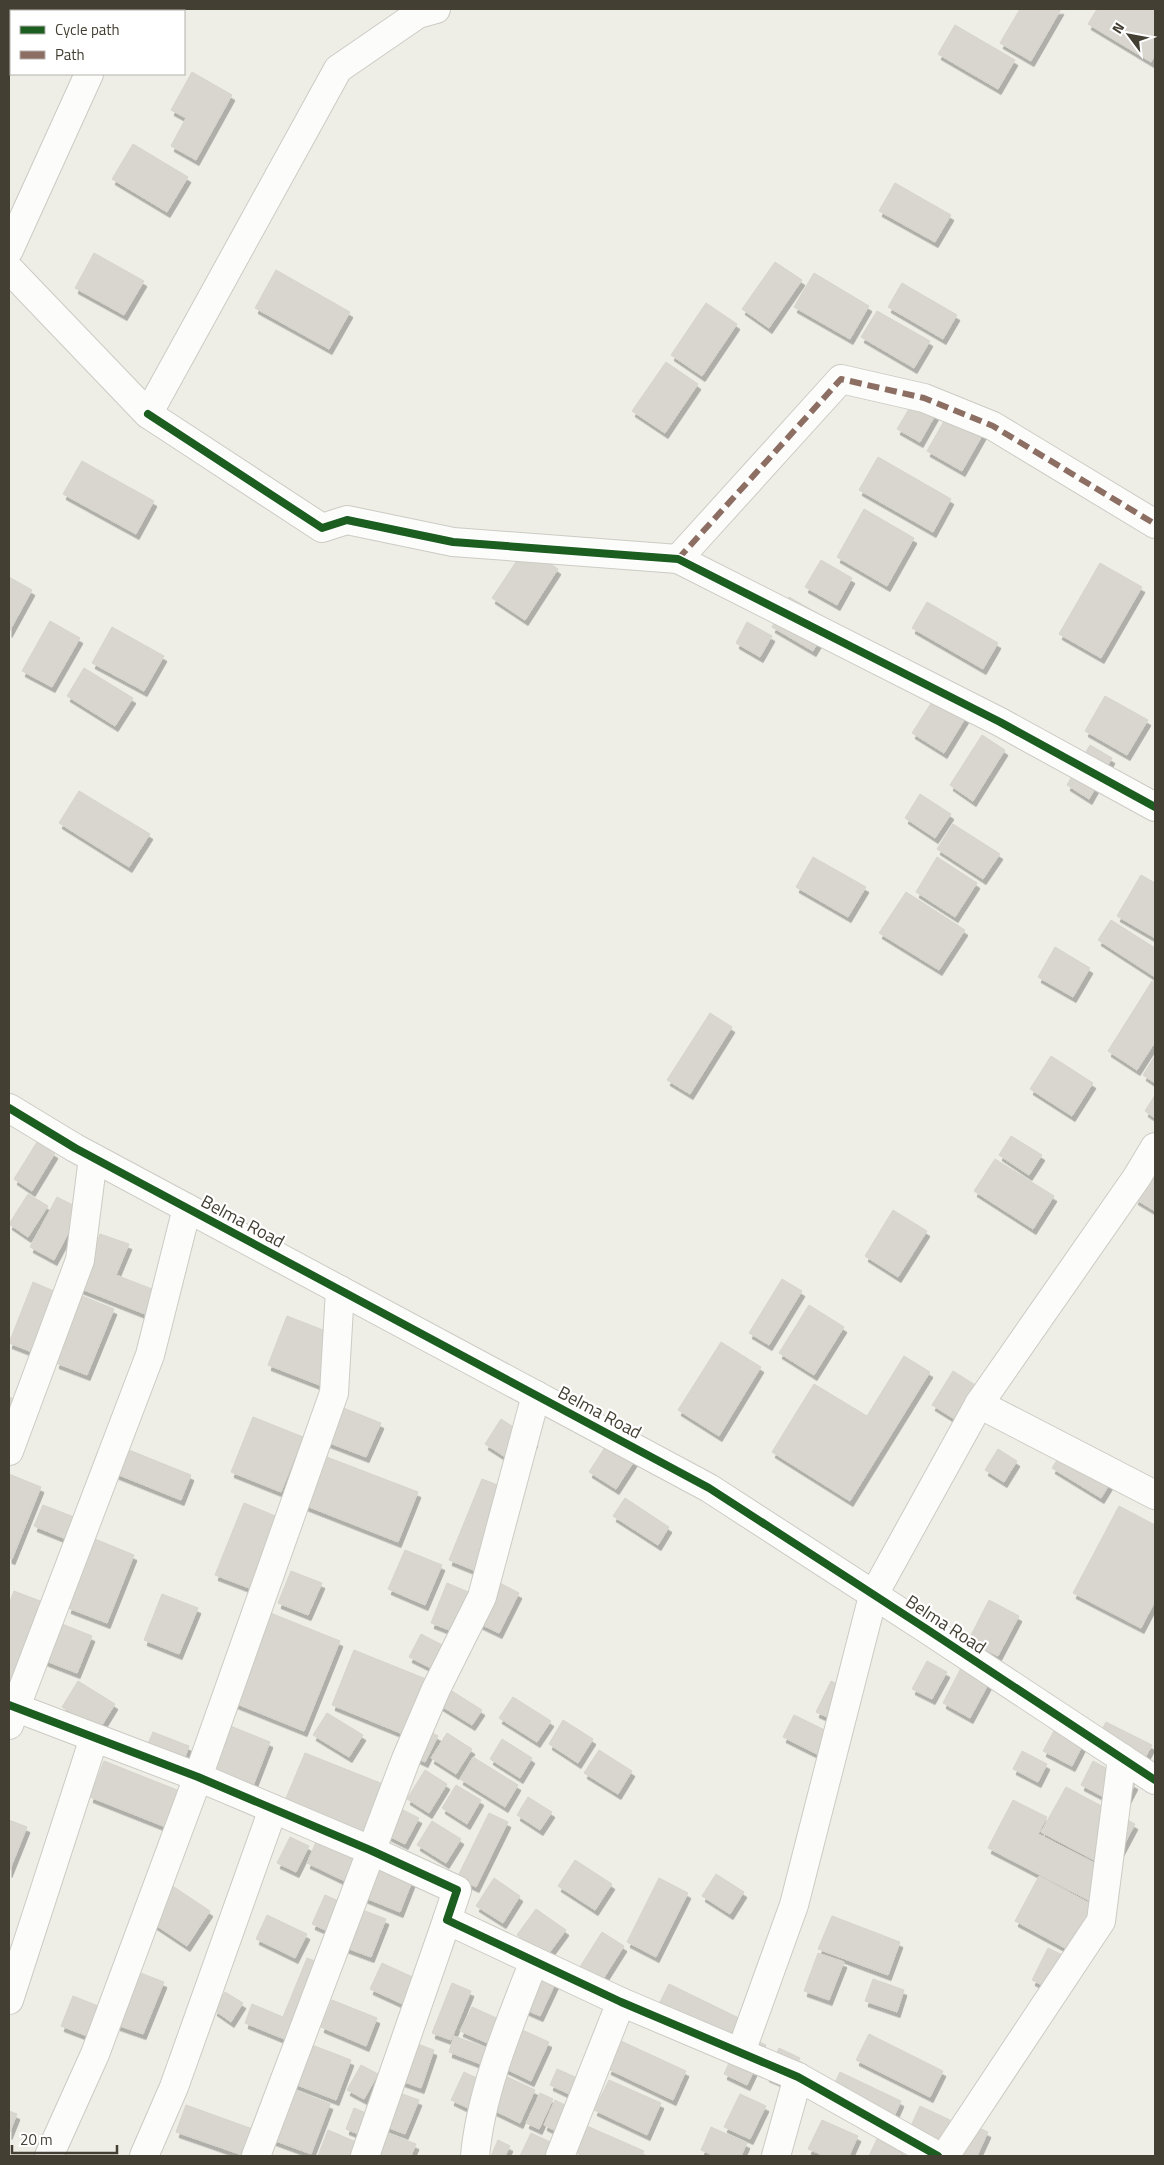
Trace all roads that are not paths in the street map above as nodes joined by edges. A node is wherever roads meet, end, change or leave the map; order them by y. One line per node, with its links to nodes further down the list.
1 (436, 9): 5 (street)
2 (89, 75): 3 (street)
3 (9, 250)
4 (9, 269): 5 (street)
5 (148, 414): 7 (street)
6 (1155, 524): 7 (street)
7 (678, 559): 8 (street)
8 (1155, 807)
9 (9, 1108): 11 (street, Belma Road)
10 (1155, 1147): 15 (street)
11 (93, 1158): 12 (street, Belma Road); 16 (street)
12 (187, 1208): 13 (street, Belma Road); 19 (street)
13 (340, 1290): 14 (street, Belma Road); 22 (street)
14 (536, 1395): 18 (street, Belma Road); 25 (street)
15 (979, 1404): 17 (street); 18 (street)
16 (9, 1450)
17 (1155, 1496)
18 (873, 1596): 21 (street, Belma Road); 30 (street)
19 (11, 1713): 20 (street)
20 (94, 1738): 22 (street); 28 (street)
21 (1122, 1758): 23 (street, Belma Road); 40 (street)
22 (198, 1777): 24 (street); 32 (street)
23 (1155, 1780)
24 (273, 1809): 25 (street); 33 (street)
25 (370, 1850): 26 (street); 34 (street)
26 (447, 1920): 27 (street); 35 (street)
27 (534, 1960): 29 (street); 36 (street)
28 (9, 2000)
29 (621, 2002): 30 (street); 37 (street)
30 (741, 2052): 31 (street)
31 (798, 2077): 38 (street); 39 (street)
32 (48, 2156)
33 (144, 2156)
34 (256, 2156)
35 (364, 2156)
36 (475, 2156)
37 (560, 2156)
38 (776, 2156)
39 (938, 2156)
40 (945, 2156)

